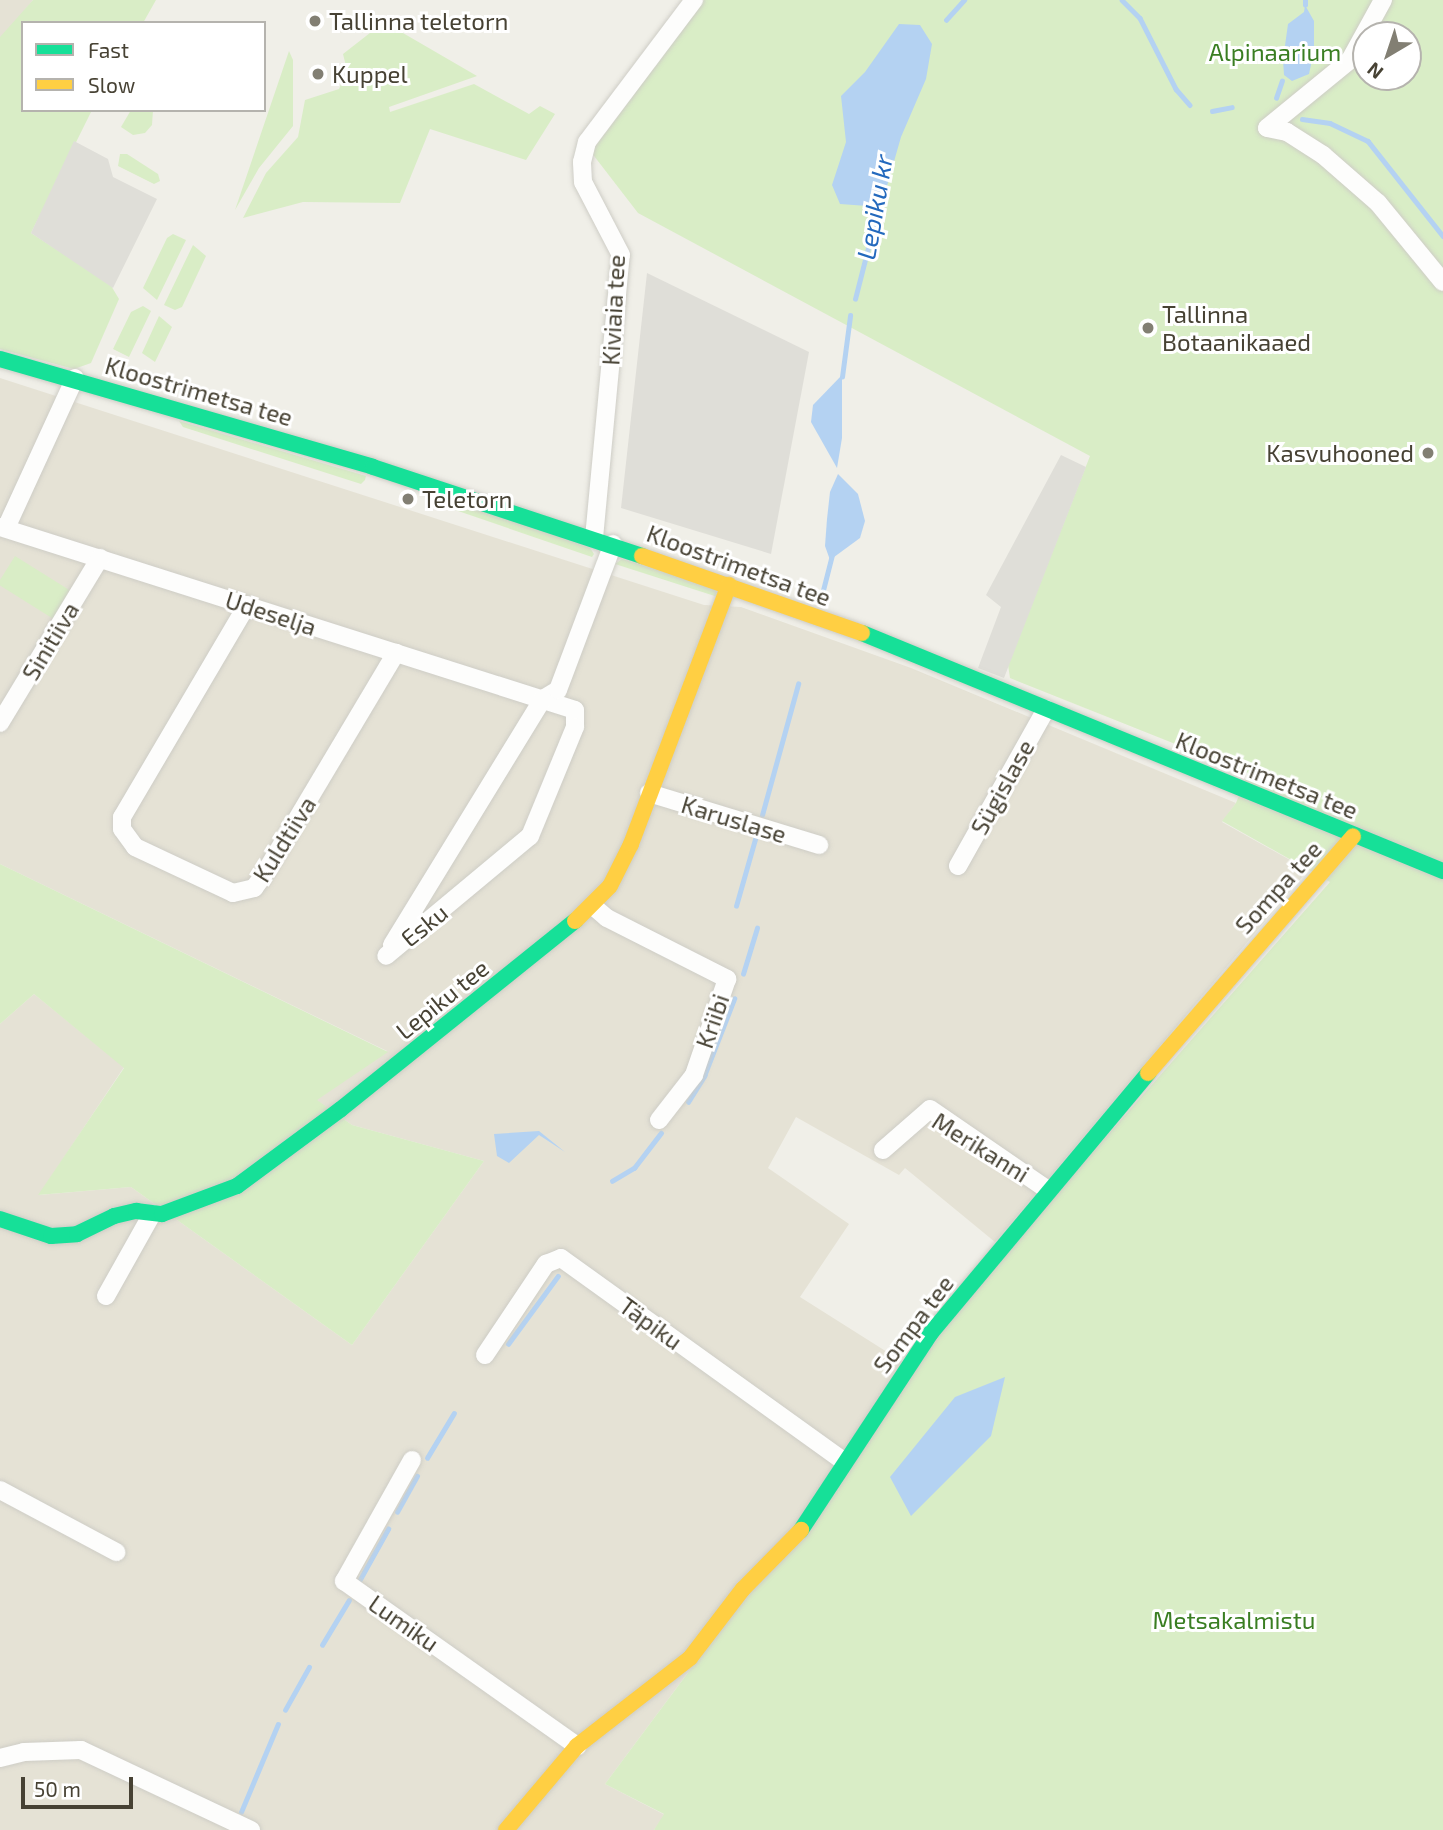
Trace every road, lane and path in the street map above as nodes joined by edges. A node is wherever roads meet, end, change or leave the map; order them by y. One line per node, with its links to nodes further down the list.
1 (694, 0): 7 (street, Kiviaia tee)
2 (1383, 0): 3 (street)
3 (1443, 282)
4 (0, 359): 5 (street, Kloostrimetsa tee)
5 (75, 378): 6 (street); 7 (street, Kloostrimetsa tee)
6 (3, 528): 9 (street, Udeselja)
7 (594, 538): 8 (street, Kloostrimetsa tee)
8 (613, 544): 10 (street, Kloostrimetsa tee); 13 (street, Esku)
9 (100, 558): 11 (street, Udeselja); 15 (street, Sinitiiva)
10 (729, 585): 14 (street, Kloostrimetsa tee); 16 (street, Lepiku tee)
11 (247, 605): 12 (street, Udeselja); 12 (street, Kuldtiiva)
12 (396, 653): 13 (street, Udeselja)
13 (542, 699): 13 (street, Esku)
14 (1046, 709): 17 (street, Kloostrimetsa tee); 19 (street, Sügislase)
15 (0, 723)
16 (649, 793): 18 (street, Karuslase); 21 (street, Lepiku tee)
17 (1353, 836): 20 (street, Kloostrimetsa tee); 24 (street, Sompa tee)
18 (819, 845)
19 (958, 866)
20 (1443, 871)
21 (593, 906): 22 (street, Kriibi); 25 (street, Lepiku tee)
22 (659, 1120)
23 (883, 1150): 24 (street, Merikanni)
24 (1048, 1190): 30 (street, Sompa tee)
25 (152, 1214): 26 (street, Lepiku tee); 27 (street)
26 (0, 1219)
27 (106, 1296)
28 (485, 1355): 30 (street, Täpiku)
29 (412, 1460): 33 (street, Lumiku)
30 (844, 1461): 33 (street, Sompa tee)
31 (0, 1490): 32 (street)
32 (116, 1552)
33 (577, 1746): 36 (street, Sompa tee)
34 (0, 1758): 35 (street)
35 (251, 1830)
36 (506, 1830)

